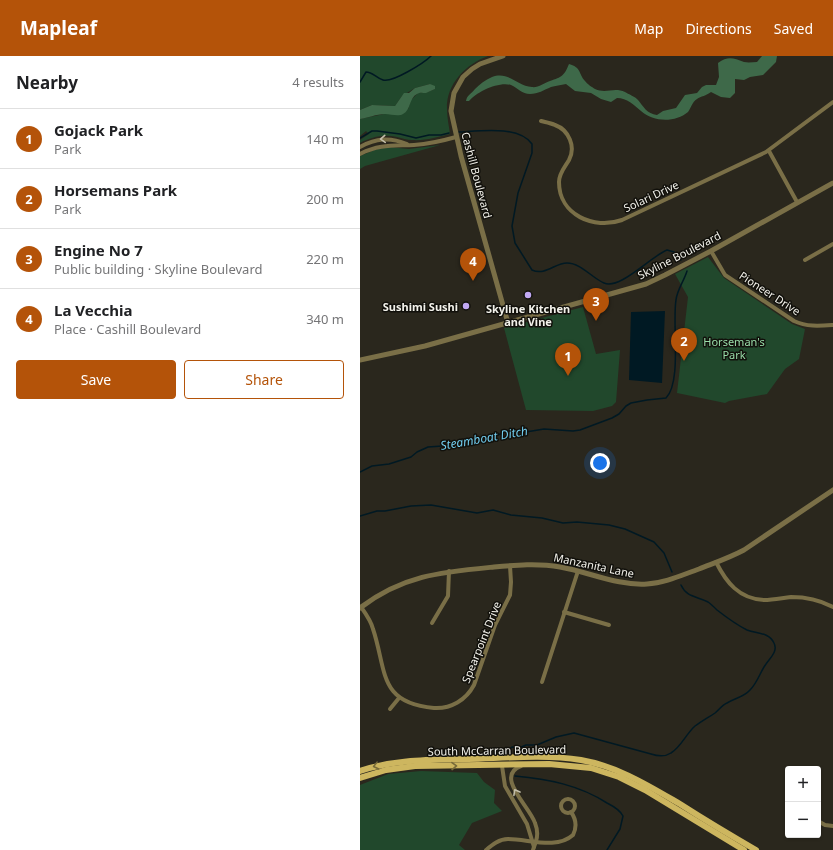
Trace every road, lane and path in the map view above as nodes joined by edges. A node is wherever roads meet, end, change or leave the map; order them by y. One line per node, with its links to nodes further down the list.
1 (503, 56): 4 (street, Cashill Boulevard)
2 (833, 102): 7 (street, Solari Drive)
3 (541, 121): 7 (street, Solari Drive)
4 (456, 137): 5 (street); 14 (street, Cashill Boulevard)
5 (407, 145): 6 (street, one-way to 6); 8 (street)
6 (360, 147)
7 (769, 150): 10 (street)
8 (360, 154)
9 (833, 183): 10 (street, Skyline Boulevard)
10 (797, 202): 12 (street, Skyline Boulevard)
11 (833, 244): 13 (street)
12 (711, 251): 14 (street, Skyline Boulevard); 15 (street, Pioneer Drive)
13 (805, 260)
14 (508, 323): 16 (street, Skyline Boulevard)
15 (833, 325)
16 (360, 360)
17 (833, 490): 18 (street, Manzanita Lane)
18 (716, 562): 21 (street, Manzanita Lane); 22 (street)
19 (510, 566): 20 (street, Manzanita Lane); 21 (street, Manzanita Lane); 28 (street, Spearpoint Drive)
20 (449, 571): 23 (street, Manzanita Lane); 25 (street)
21 (578, 571): 24 (street)
22 (833, 607)
23 (361, 608): 28 (street)
24 (564, 612): 26 (street); 27 (street)
25 (432, 623)
26 (609, 625)
27 (542, 682)
28 (399, 698): 29 (street)
29 (390, 709)
30 (521, 757): 32 (main road); 33 (main road, South McCarran Boulevard, one-way to 33); 42 (main road, South McCarran Boulevard)
31 (523, 765): 32 (main road, South McCarran Boulevard); 38 (street, one-way to 31); 41 (main road, South McCarran Boulevard)
32 (502, 766): 34 (main road, South McCarran Boulevard, one-way to 32); 38 (street)
33 (360, 771)
34 (360, 778)
35 (571, 812): 39 (street)
36 (821, 822): 37 (street)
37 (833, 826)
38 (535, 848): 40 (street)
39 (557, 848)
40 (486, 850)
41 (744, 850)
42 (756, 850)

